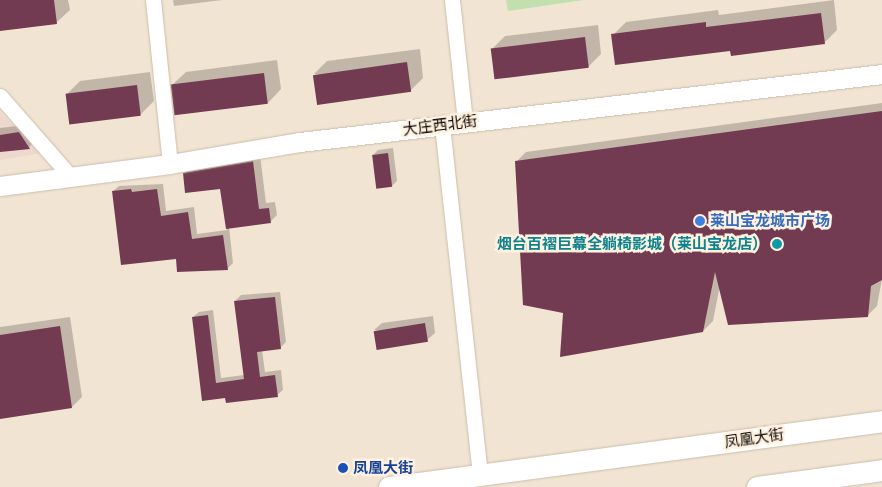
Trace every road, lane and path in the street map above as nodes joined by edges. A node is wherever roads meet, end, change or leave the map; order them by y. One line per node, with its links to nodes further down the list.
1 (153, 0): 7 (street)
2 (452, 0): 5 (street)
3 (882, 74): 5 (street, 大庄西北街)
4 (0, 96): 8 (street)
5 (465, 122): 6 (street, 大庄西北街)
6 (442, 126): 7 (street, 大庄西北街); 12 (street)
7 (170, 164): 8 (street, 大庄西北街)
8 (71, 177): 9 (street, 大庄西北街)
9 (0, 186)
10 (882, 421): 12 (main road, 凤凰大街)
11 (882, 470): 13 (main road)
12 (480, 475): 14 (main road, 凤凰大街)
13 (796, 484): 15 (main road)
14 (389, 487)
15 (757, 487)

